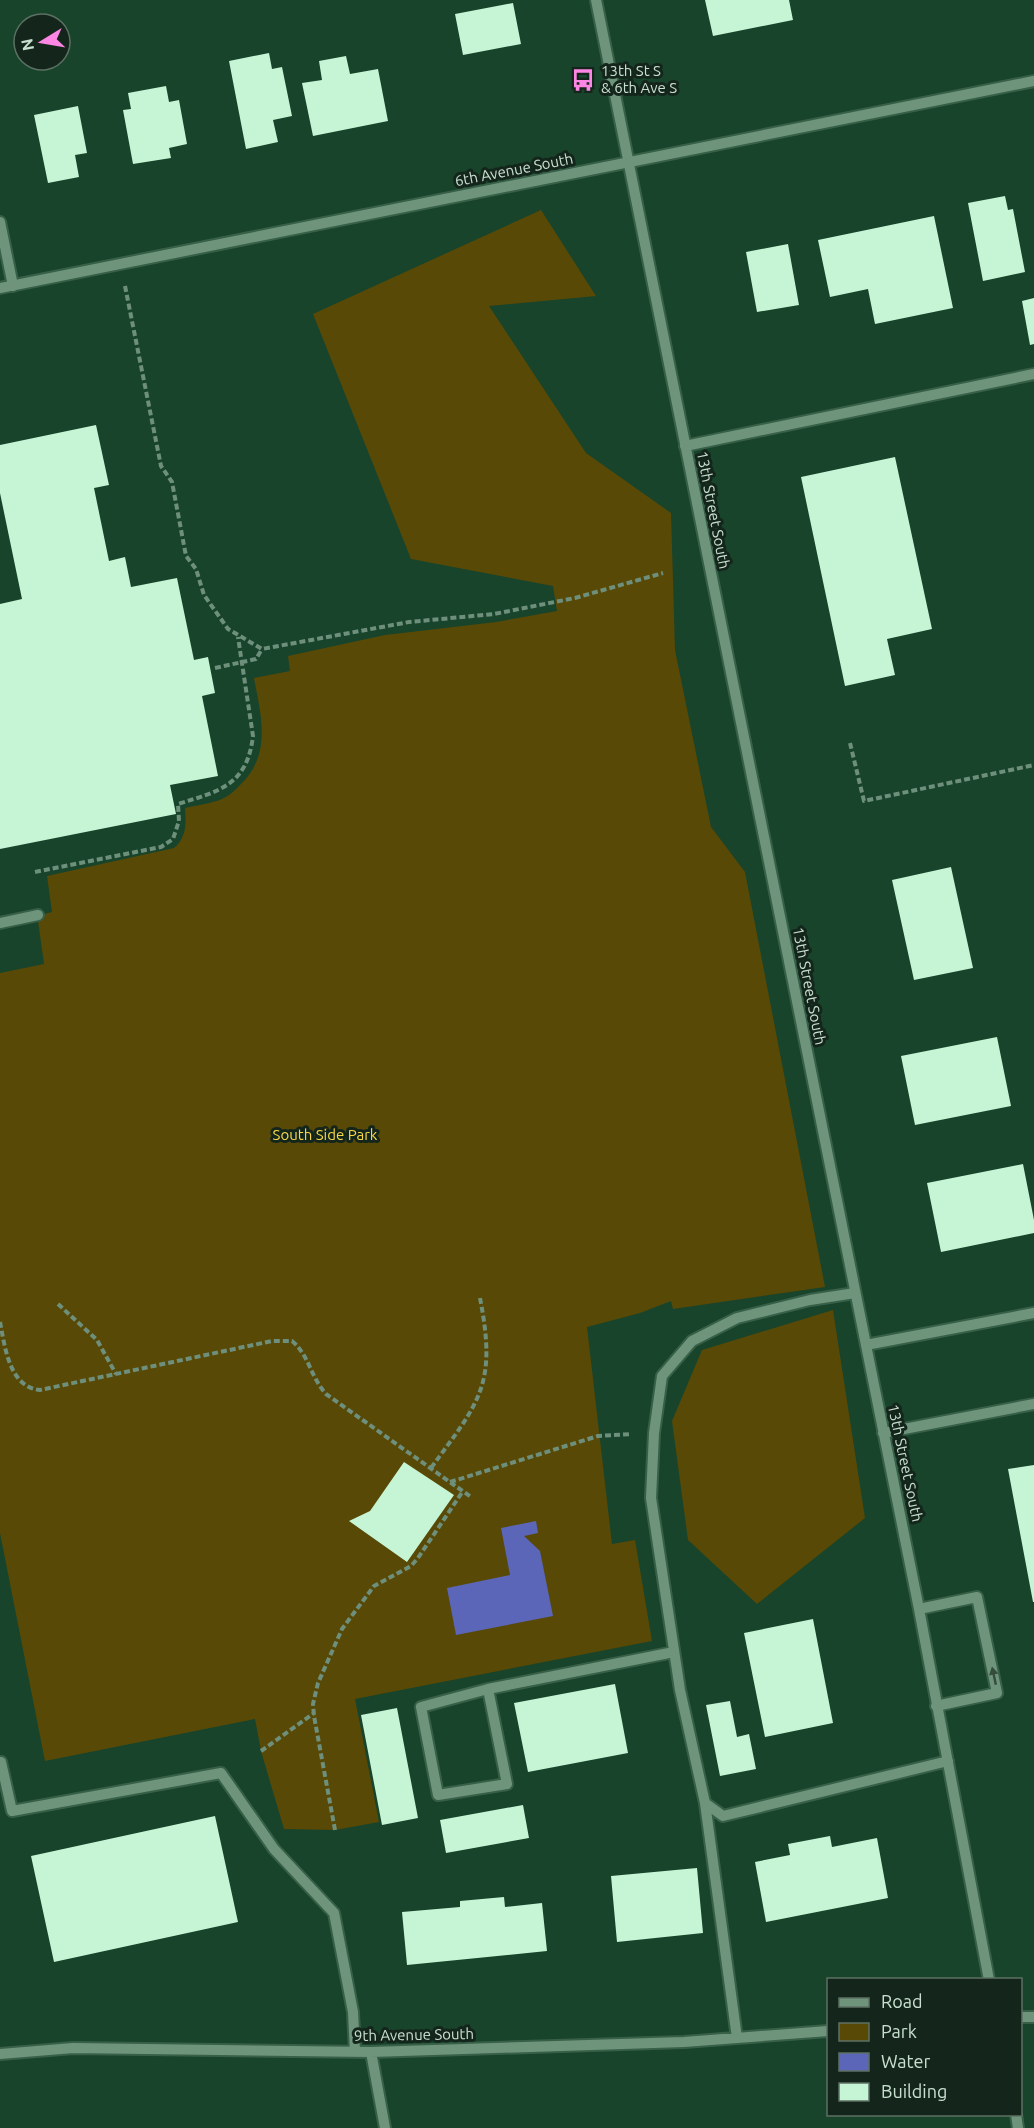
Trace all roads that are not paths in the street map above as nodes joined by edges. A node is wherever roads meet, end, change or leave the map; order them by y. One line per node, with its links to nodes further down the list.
1 (596, 0): 3 (street, 13th Street South)
2 (1034, 81): 3 (street, 6th Avenue South)
3 (628, 163): 5 (street, 6th Avenue South); 8 (street, 13th Street South)
4 (0, 222): 5 (street)
5 (13, 286): 6 (street, 6th Avenue South)
6 (0, 288)
7 (1034, 374): 8 (street)
8 (685, 446): 11 (street, 13th Street South)
9 (38, 915): 10 (street)
10 (0, 923)
11 (855, 1293): 13 (street, 13th Street South); 17 (street)
12 (1034, 1313): 13 (street)
13 (866, 1345): 15 (street, 13th Street South)
14 (1034, 1404): 15 (street)
15 (883, 1433): 16 (street, 13th Street South)
16 (919, 1609): 19 (street, 13th Street South); 19 (street, one-way to 16)
17 (674, 1652): 18 (street); 22 (street)
18 (488, 1689): 18 (street)
19 (936, 1706): 21 (street, 13th Street South)
20 (0, 1761): 26 (street)
21 (948, 1761): 22 (street); 23 (street, 13th Street South)
22 (705, 1803): 25 (street)
23 (989, 1978)
24 (827, 2031): 25 (street, 9th Avenue South)
25 (737, 2038): 27 (street, 9th Avenue South)
26 (355, 2052): 27 (street, 9th Avenue South); 28 (street, 9th Avenue South)
27 (371, 2052): 29 (street)
28 (0, 2055)
29 (385, 2128)

